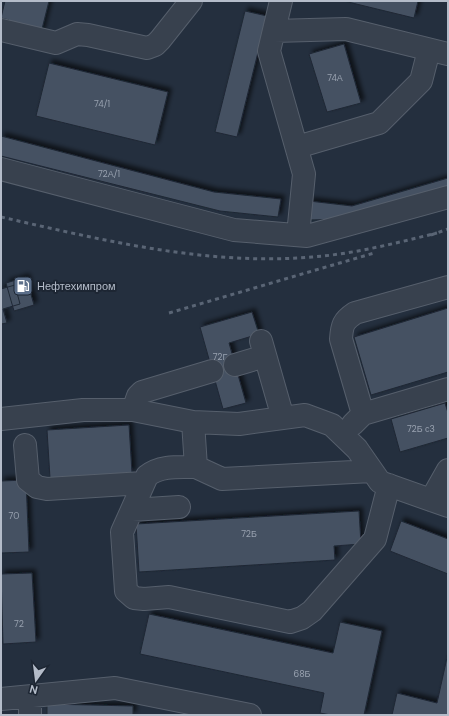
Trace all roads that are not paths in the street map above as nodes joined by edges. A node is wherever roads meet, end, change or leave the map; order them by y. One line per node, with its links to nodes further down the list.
1 (191, 1): 3 (lane)
2 (281, 1): 4 (lane)
3 (1, 30)
4 (274, 31): 5 (lane); 6 (lane)
5 (438, 52): 6 (lane)
6 (297, 147): 9 (lane)
7 (1, 169): 9 (lane)
8 (448, 197): 9 (lane)
9 (298, 235)
10 (448, 287): 15 (lane)
11 (235, 365): 16 (lane)
12 (212, 371): 14 (lane)
13 (448, 389): 15 (lane)
14 (133, 410): 17 (lane); 18 (lane)
15 (363, 414): 19 (lane)
16 (283, 418): 18 (lane); 19 (lane)
17 (1, 419)
18 (193, 422): 21 (lane)
19 (343, 435): 22 (lane)
20 (24, 445): 24 (lane)
21 (196, 467): 22 (lane); 24 (lane)
22 (372, 470): 25 (lane)
23 (448, 470): 26 (lane)
24 (143, 483): 28 (lane)
25 (389, 485): 26 (lane); 28 (lane)
26 (439, 503)
27 (179, 507): 28 (lane)
28 (132, 510)
29 (1, 699): 30 (lane)
30 (30, 706): 31 (lane)
31 (171, 707): 32 (lane)
32 (250, 715)

